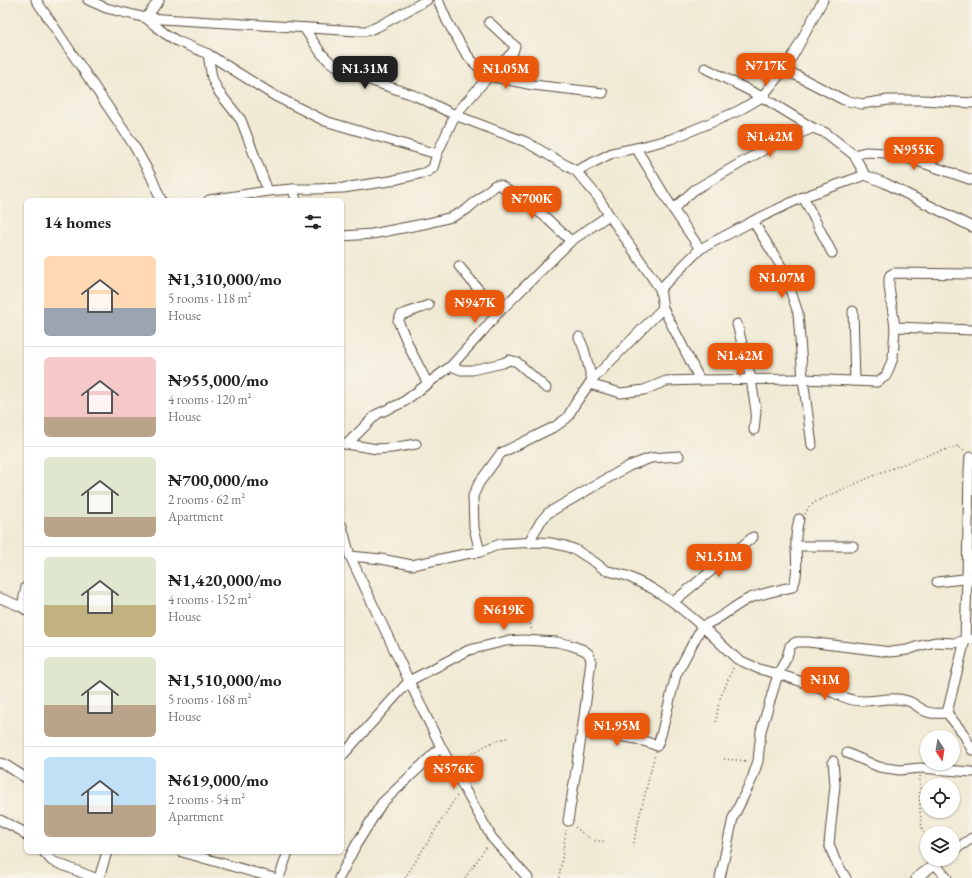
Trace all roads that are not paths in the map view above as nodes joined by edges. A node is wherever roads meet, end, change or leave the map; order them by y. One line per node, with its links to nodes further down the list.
1 (36, 0): 28 (street)
2 (88, 0): 7 (street)
3 (159, 0): 7 (street)
4 (427, 0): 9 (street)
5 (438, 0): 13 (street)
6 (823, 0): 12 (street)
7 (146, 18): 9 (street); 10 (street)
8 (489, 22): 13 (street)
9 (304, 28): 17 (street)
10 (208, 54): 20 (street); 26 (street)
11 (706, 68): 15 (street)
12 (784, 69): 15 (street); 16 (street)
13 (489, 76): 14 (street); 17 (street)
14 (603, 93)
15 (762, 97): 18 (street); 19 (street)
16 (972, 103)
17 (455, 115): 20 (street); 22 (street)
18 (813, 128): 21 (street); 31 (street)
19 (636, 148): 22 (street); 31 (street)
20 (437, 154): 25 (street)
21 (854, 155): 23 (street); 24 (street)
22 (576, 171): 32 (street)
23 (865, 175): 27 (street); 34 (street)
24 (972, 180)
25 (293, 189): 26 (street); 30 (street)
26 (268, 191): 29 (street)
27 (803, 197): 33 (street); 38 (street)
28 (160, 198)
29 (222, 198)
30 (295, 198)
31 (673, 209): 37 (street)
32 (609, 215): 36 (street); 41 (street)
33 (753, 221): 37 (street); 52 (street)
34 (972, 227)
35 (344, 236): 36 (street)
36 (571, 241): 45 (street)
37 (700, 249): 41 (street)
38 (832, 253)
39 (459, 266): 45 (street)
40 (972, 274): 47 (street)
41 (660, 290): 43 (street)
42 (429, 306): 56 (street)
43 (663, 308): 53 (street); 54 (street)
44 (853, 311): 55 (street)
45 (498, 313): 50 (street)
46 (737, 324): 51 (street)
47 (895, 327): 48 (street); 55 (street)
48 (972, 330)
49 (579, 338): 54 (street)
50 (451, 366): 56 (street); 57 (street)
51 (751, 379): 52 (street); 53 (street); 58 (street)
52 (803, 379): 55 (street); 61 (street)
53 (700, 380): 54 (street)
54 (591, 382): 70 (street)
55 (855, 382)
56 (428, 384): 59 (street)
57 (546, 388)
58 (754, 430)
59 (344, 444): 60 (street)
60 (416, 444)
61 (812, 445)
62 (679, 456): 67 (street)
63 (971, 457): 72 (street)
64 (799, 519): 68 (street)
65 (344, 534): 71 (street)
66 (753, 537): 75 (street)
67 (528, 543): 70 (street); 75 (street)
68 (796, 546): 69 (street); 77 (street)
69 (853, 546)
70 (480, 552): 71 (street)
71 (350, 556): 80 (street)
72 (970, 579): 73 (street); 78 (street)
73 (937, 582)
74 (0, 598): 76 (street)
75 (673, 602): 77 (street)
76 (24, 608)
77 (702, 626): 79 (street); 82 (street)
78 (968, 640): 79 (street); 81 (street)
79 (778, 674): 81 (street); 108 (street)
80 (409, 681): 82 (street); 83 (street); 86 (street)
81 (947, 713): 84 (street)
82 (582, 732): 92 (street)
83 (441, 747): 106 (street); 107 (street)
84 (972, 750)
85 (847, 753): 89 (street)
86 (344, 754)
87 (833, 761): 109 (street)
88 (0, 763): 90 (street)
89 (972, 772)
90 (24, 775)
91 (0, 820): 93 (street)
92 (568, 821)
93 (24, 833)
94 (972, 838): 95 (street)
95 (960, 846)
96 (48, 854): 102 (street)
97 (107, 854): 103 (street)
98 (189, 854): 104 (street)
99 (287, 854): 105 (street)
100 (932, 866): 110 (street)
101 (940, 866): 111 (street)
102 (95, 878)
103 (99, 878)
104 (274, 878)
105 (279, 878)
106 (339, 878)
107 (528, 878)
108 (720, 878)
109 (846, 878)
110 (916, 878)
111 (947, 878)

